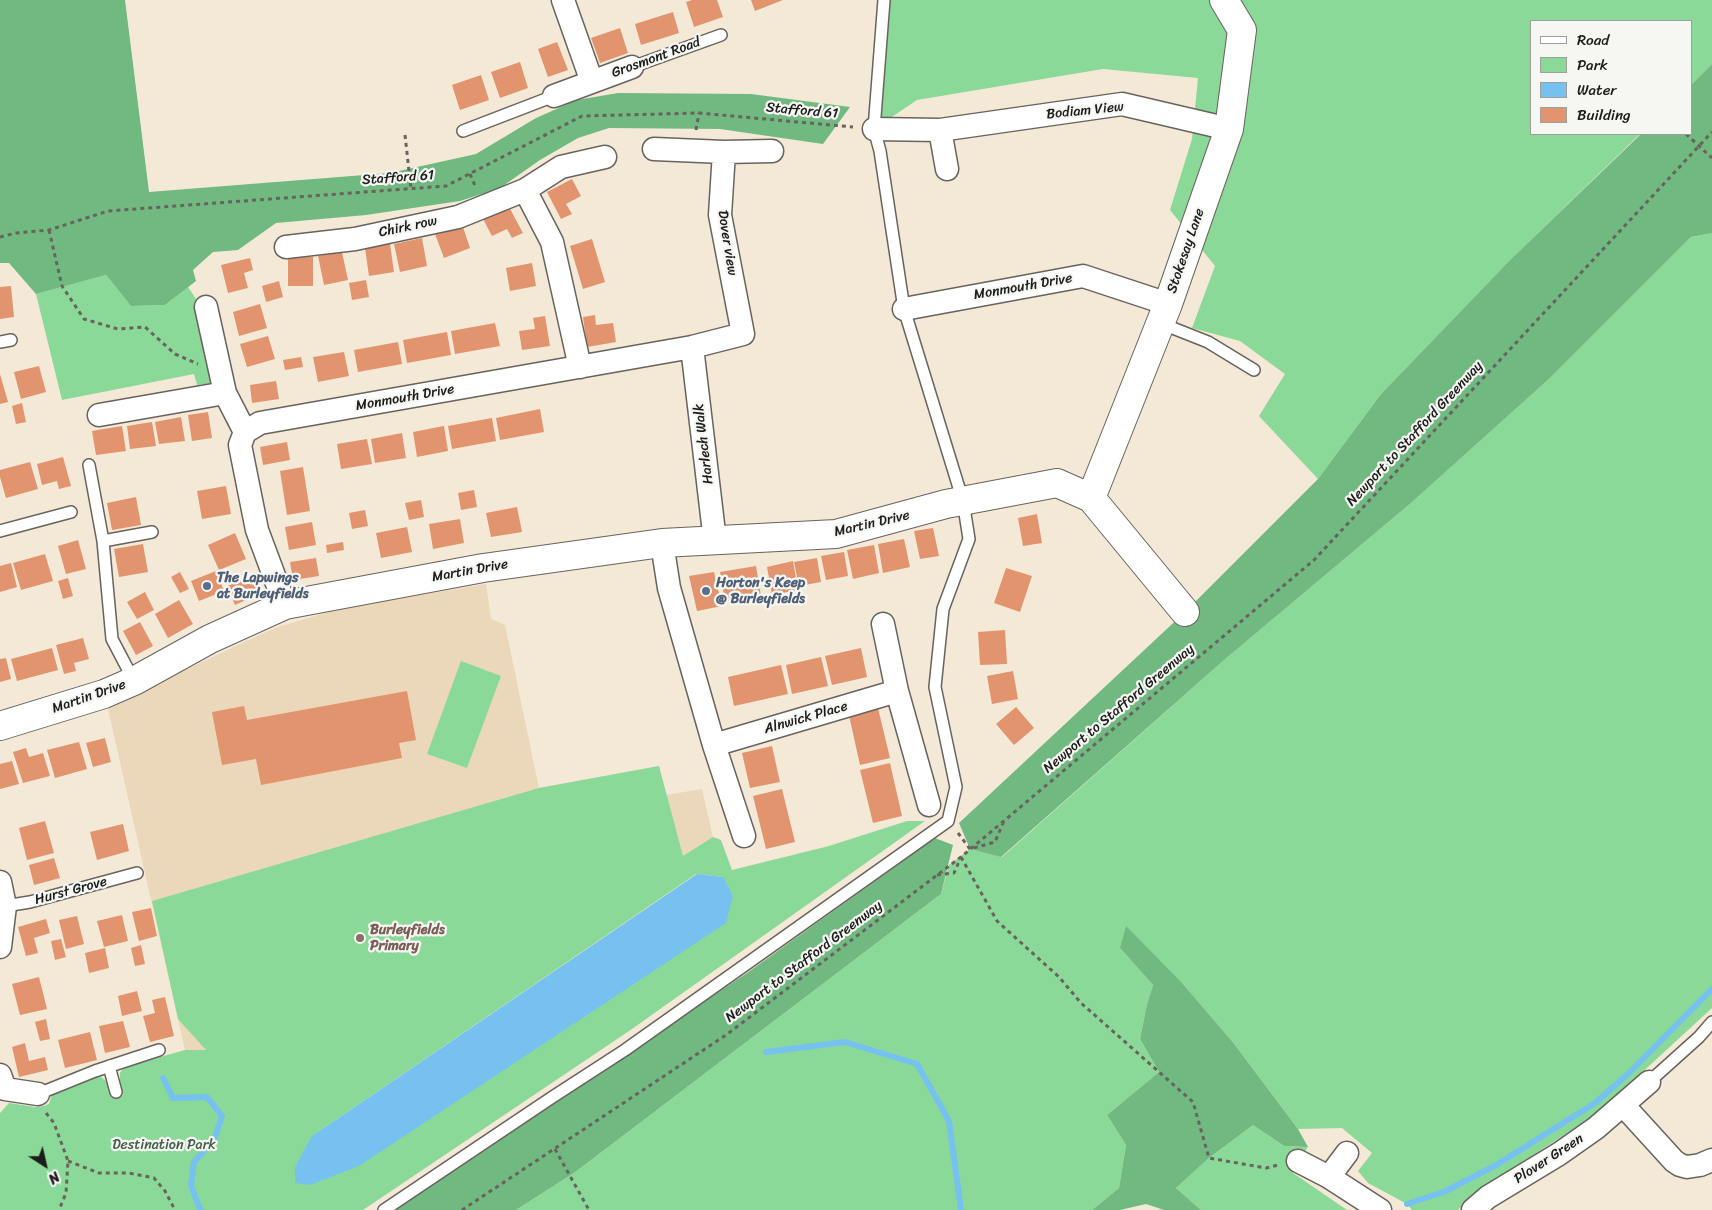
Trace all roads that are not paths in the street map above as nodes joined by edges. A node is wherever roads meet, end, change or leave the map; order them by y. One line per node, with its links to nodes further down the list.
1 (563, 0): 6 (street)
2 (884, 0): 8 (lane)
3 (1224, 0): 9 (street, Stokesay Lane)
4 (721, 35): 5 (lane, Grosmont Road)
5 (632, 67): 6 (street, Grosmont Road)
6 (592, 82): 7 (street, Grosmont Road)
7 (554, 96): 11 (lane, Grosmont Road)
8 (874, 129): 10 (street, Bodiam View); 20 (lane)
9 (1229, 129): 10 (street, Bodiam View); 21 (street, Stokesay Lane)
10 (940, 130): 16 (street)
11 (463, 131)
12 (654, 149): 14 (street)
13 (772, 151): 14 (street)
14 (724, 152): 22 (street, Dover view)
15 (605, 157): 17 (street, Chirk row)
16 (947, 169)
17 (525, 190): 18 (street, Chirk row); 24 (street)
18 (286, 246)
19 (206, 307): 26 (street)
20 (904, 309): 21 (street, Monmouth Drive); 31 (lane)
21 (1164, 314): 25 (lane); 30 (street, Stokesay Lane)
22 (743, 334): 23 (street, Monmouth Drive)
23 (692, 348): 24 (street, Monmouth Drive); 36 (street, Harlech Walk)
24 (580, 367): 28 (street, Monmouth Drive)
25 (1254, 370)
26 (224, 383): 27 (street); 28 (street)
27 (99, 415)
28 (245, 432): 38 (street)
29 (89, 464): 35 (lane)
30 (1091, 498): 31 (street, Martin Drive); 39 (street)
31 (963, 501): 36 (street, Martin Drive); 63 (lane)
32 (71, 512): 33 (lane)
33 (0, 531)
34 (152, 532): 35 (lane)
35 (104, 541): 41 (lane)
36 (715, 541): 37 (street, Martin Drive)
37 (662, 543): 38 (street, Martin Drive); 44 (street)
38 (285, 605): 41 (street, Martin Drive)
39 (1185, 612)
40 (883, 624): 42 (street)
41 (134, 680): 43 (street, Martin Drive)
42 (897, 691): 44 (street, Alnwick Place); 45 (street)
43 (0, 726)
44 (714, 745): 46 (street)
45 (929, 804)
46 (744, 836)
47 (137, 873): 49 (lane, Hurst Grove)
48 (0, 882): 49 (street)
49 (5, 906): 50 (street)
50 (0, 947)
51 (1712, 1022): 54 (lane)
52 (159, 1050): 53 (lane)
53 (109, 1066): 56 (lane); 57 (lane)
54 (1649, 1082): 58 (street, Plover Green)
55 (2, 1087): 57 (street)
56 (116, 1092)
57 (38, 1094)
58 (1622, 1105): 60 (street); 65 (street, Plover Green)
59 (1347, 1153): 62 (street)
60 (1712, 1160)
61 (1298, 1161): 62 (street)
62 (1329, 1177): 64 (street)
63 (384, 1210)
64 (1380, 1210)
65 (1473, 1210)

